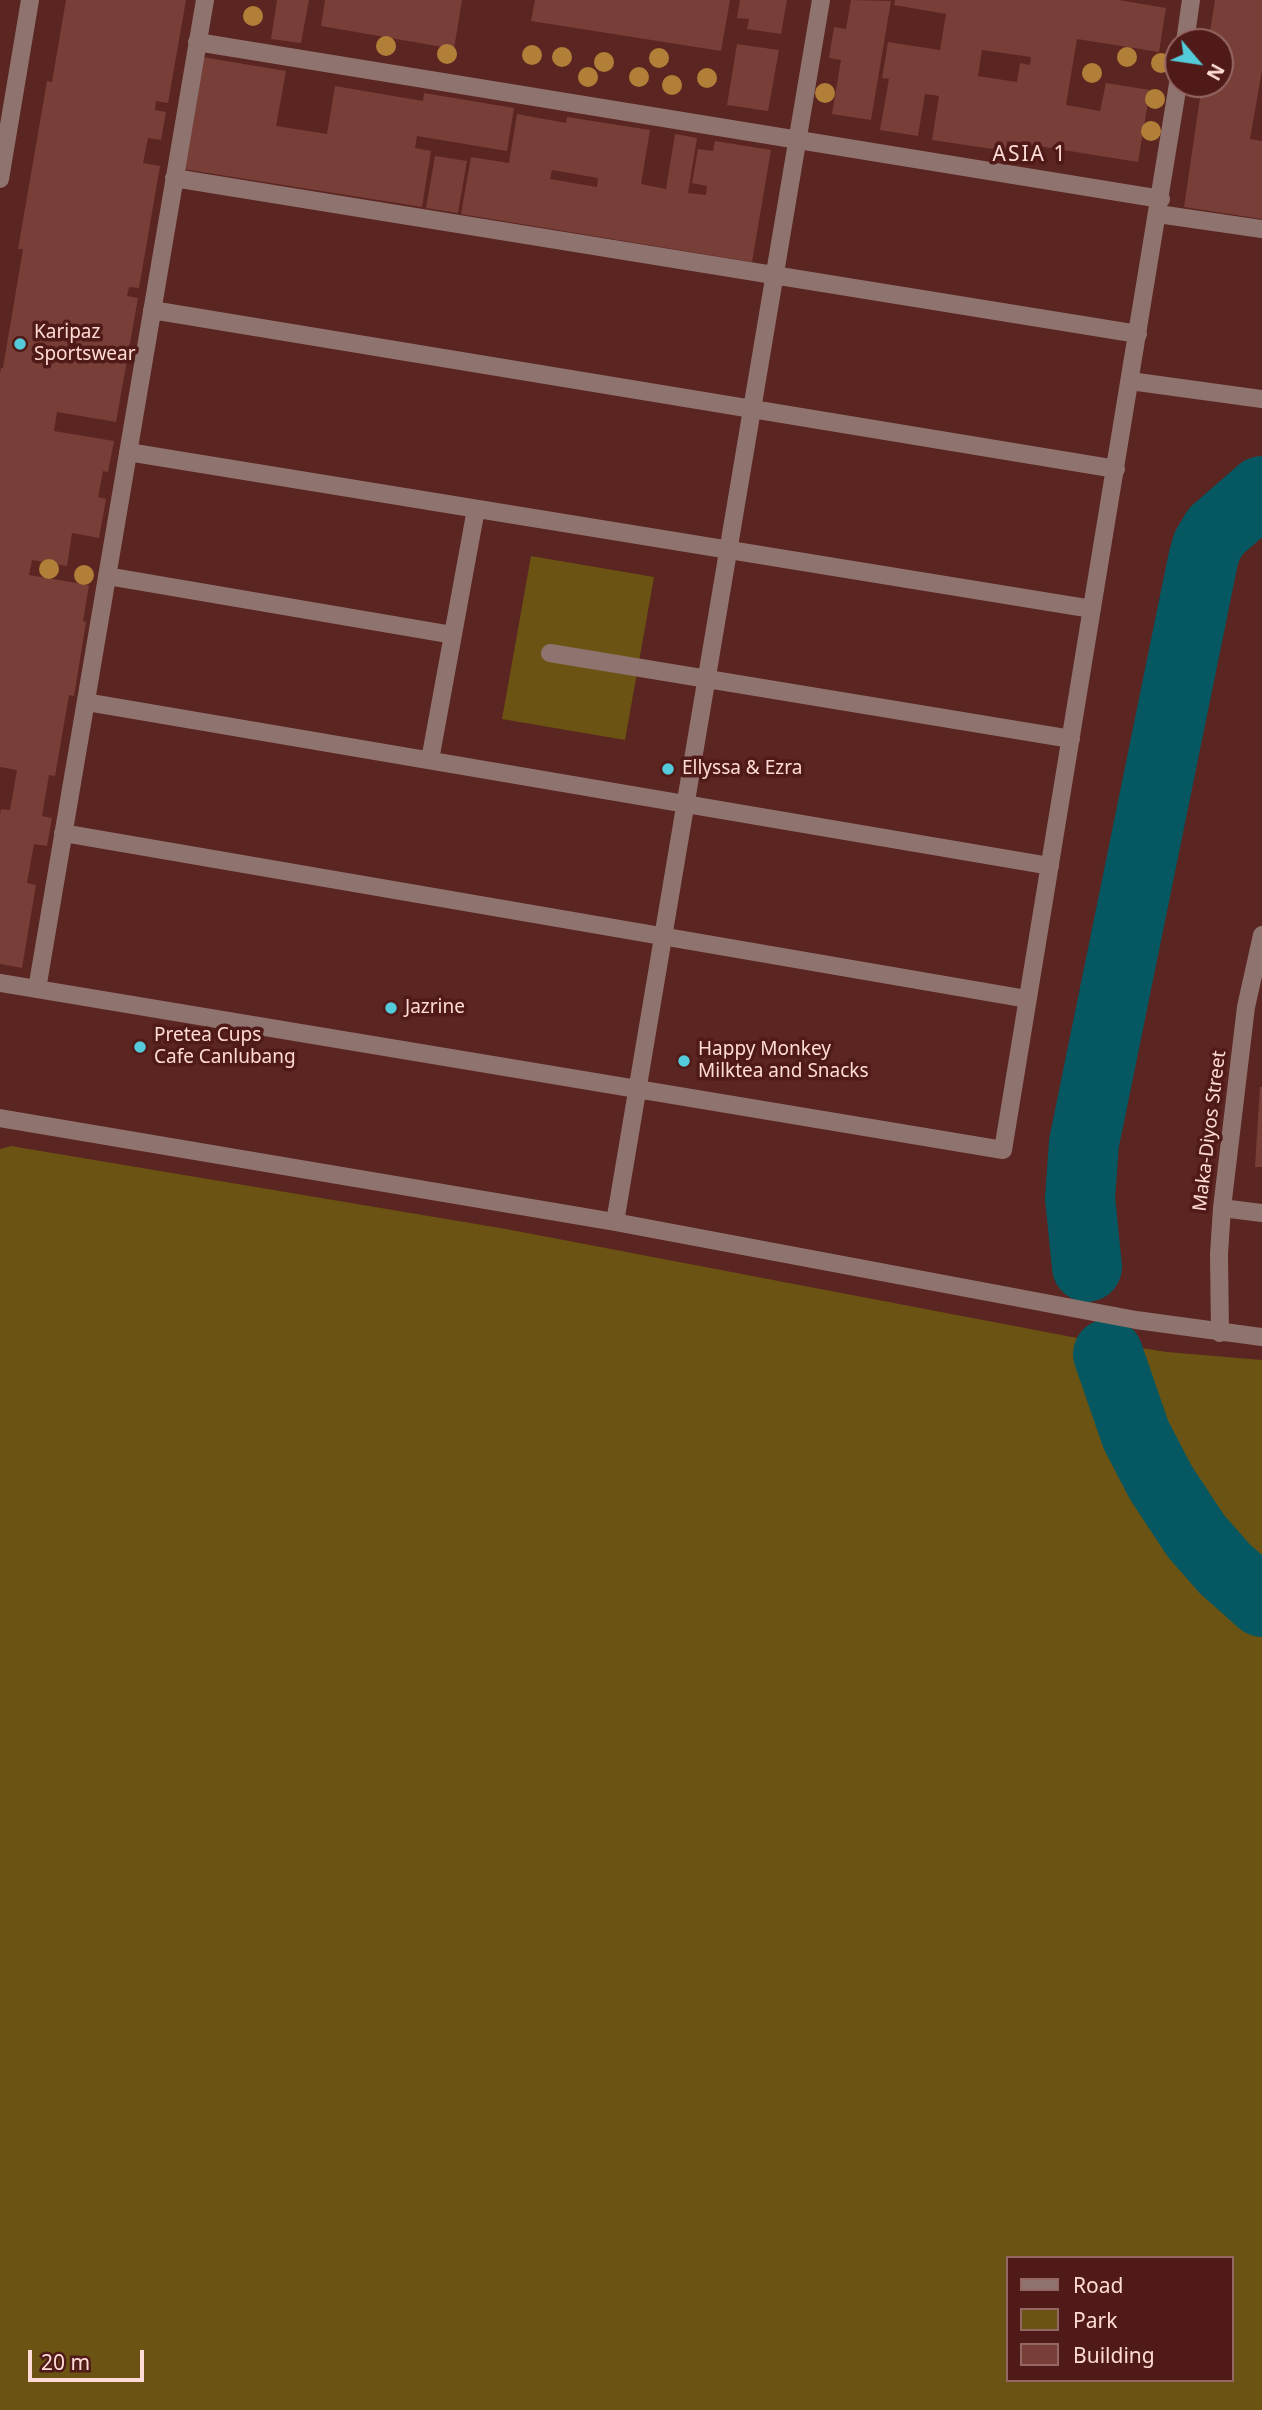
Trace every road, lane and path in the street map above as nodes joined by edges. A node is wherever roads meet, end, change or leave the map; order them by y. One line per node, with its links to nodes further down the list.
1 (30, 0): 10 (street)
2 (205, 0): 6 (street)
3 (821, 0): 8 (street)
4 (1191, 0): 5 (street)
5 (1187, 28)
6 (197, 42): 8 (street); 9 (street)
7 (1176, 98): 11 (street)
8 (796, 139): 11 (street); 13 (street)
9 (174, 178): 13 (street); 14 (street)
10 (0, 179)
11 (1160, 206): 12 (street); 15 (street)
12 (1262, 229)
13 (773, 275): 15 (street); 18 (street)
14 (152, 310): 18 (street); 19 (street)
15 (1138, 334): 16 (street)
16 (1130, 381): 17 (street); 20 (street)
17 (1262, 399)
18 (751, 409): 20 (street); 22 (street)
19 (128, 452): 21 (street); 23 (street)
20 (1116, 469): 24 (street)
21 (475, 509): 22 (street); 25 (street)
22 (727, 550): 24 (street); 27 (street)
23 (107, 576): 25 (street); 28 (street)
24 (1093, 609): 29 (street)
25 (453, 635): 30 (street)
26 (550, 653): 27 (street)
27 (706, 678): 29 (street); 31 (street)
28 (86, 702): 30 (street); 32 (street)
29 (1071, 739): 33 (street)
30 (430, 760): 31 (street)
31 (685, 804): 33 (street); 35 (street)
32 (63, 833): 35 (street); 37 (street)
33 (1050, 866): 38 (street)
34 (1262, 935): 41 (street, Maka-Diyos Street)
35 (663, 936): 38 (street); 39 (street)
36 (0, 983): 37 (street)
37 (37, 989): 39 (street)
38 (1027, 999): 39 (street)
39 (637, 1089): 43 (street)
40 (0, 1118): 43 (street)
41 (1222, 1208): 42 (street); 44 (street, Maka-Diyos Street)
42 (1262, 1213)
43 (615, 1223): 44 (street)
44 (1220, 1333): 45 (street)
45 (1262, 1338)

